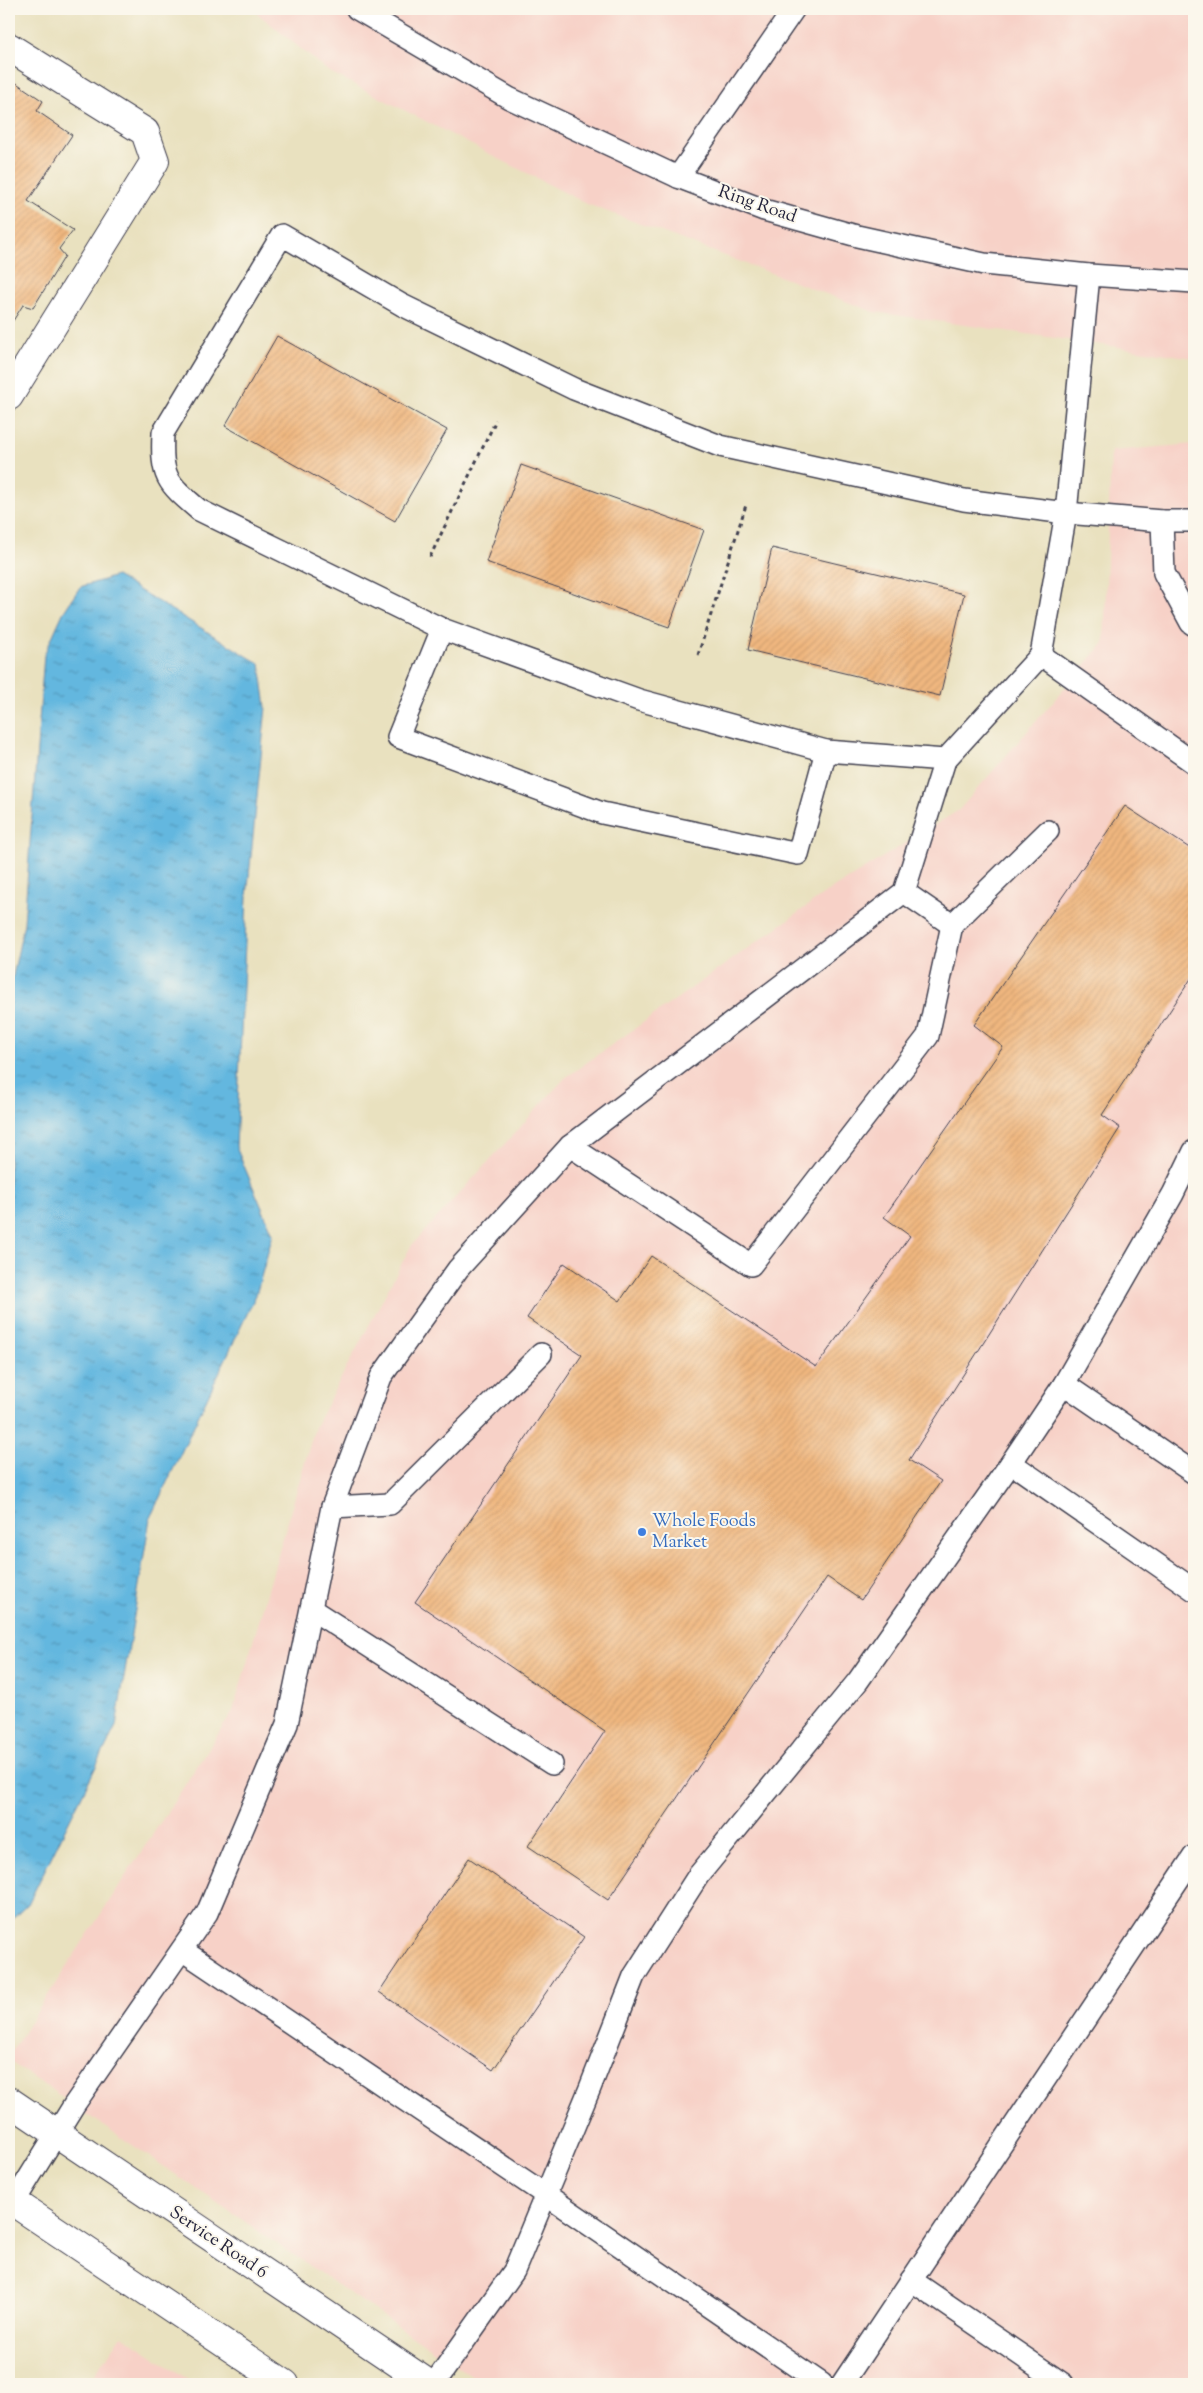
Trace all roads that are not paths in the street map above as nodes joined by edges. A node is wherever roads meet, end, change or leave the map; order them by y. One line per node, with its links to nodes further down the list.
1 (358, 9): 4 (lane, Ring Road)
2 (794, 9): 4 (lane)
3 (9, 47): 7 (street)
4 (678, 176): 5 (lane, Ring Road)
5 (1089, 275): 6 (lane, Ring Road); 8 (lane)
6 (1194, 282)
7 (9, 396)
8 (1066, 513): 9 (lane); 12 (lane); 13 (lane)
9 (1162, 521): 10 (lane); 11 (lane)
10 (1194, 521)
11 (1194, 625)
12 (442, 629): 14 (lane); 14 (lane)
13 (1041, 656): 15 (lane); 16 (lane)
14 (826, 751): 15 (lane)
15 (945, 760): 18 (lane)
16 (1194, 763)
17 (1048, 831): 19 (lane)
18 (904, 892): 19 (lane); 20 (lane)
19 (952, 925): 20 (lane)
20 (570, 1146): 26 (lane)
21 (1194, 1151): 23 (lane)
22 (541, 1354): 26 (lane)
23 (1064, 1384): 24 (lane); 25 (lane)
24 (1011, 1463): 27 (lane); 34 (lane)
25 (1194, 1474)
26 (332, 1507): 28 (lane)
27 (1194, 1590)
28 (311, 1609): 29 (lane); 31 (lane)
29 (552, 1764)
30 (1194, 1856): 36 (lane)
31 (182, 1950): 33 (lane); 34 (lane)
32 (9, 2101): 33 (street, Service Road 6)
33 (56, 2134): 35 (lane); 38 (street, Service Road 6)
34 (546, 2195): 39 (lane); 40 (lane)
35 (10, 2206): 37 (street)
36 (911, 2280): 41 (lane); 42 (lane)
37 (285, 2384)
38 (429, 2384)
39 (434, 2384)
40 (822, 2384)
41 (842, 2384)
42 (1063, 2384)

